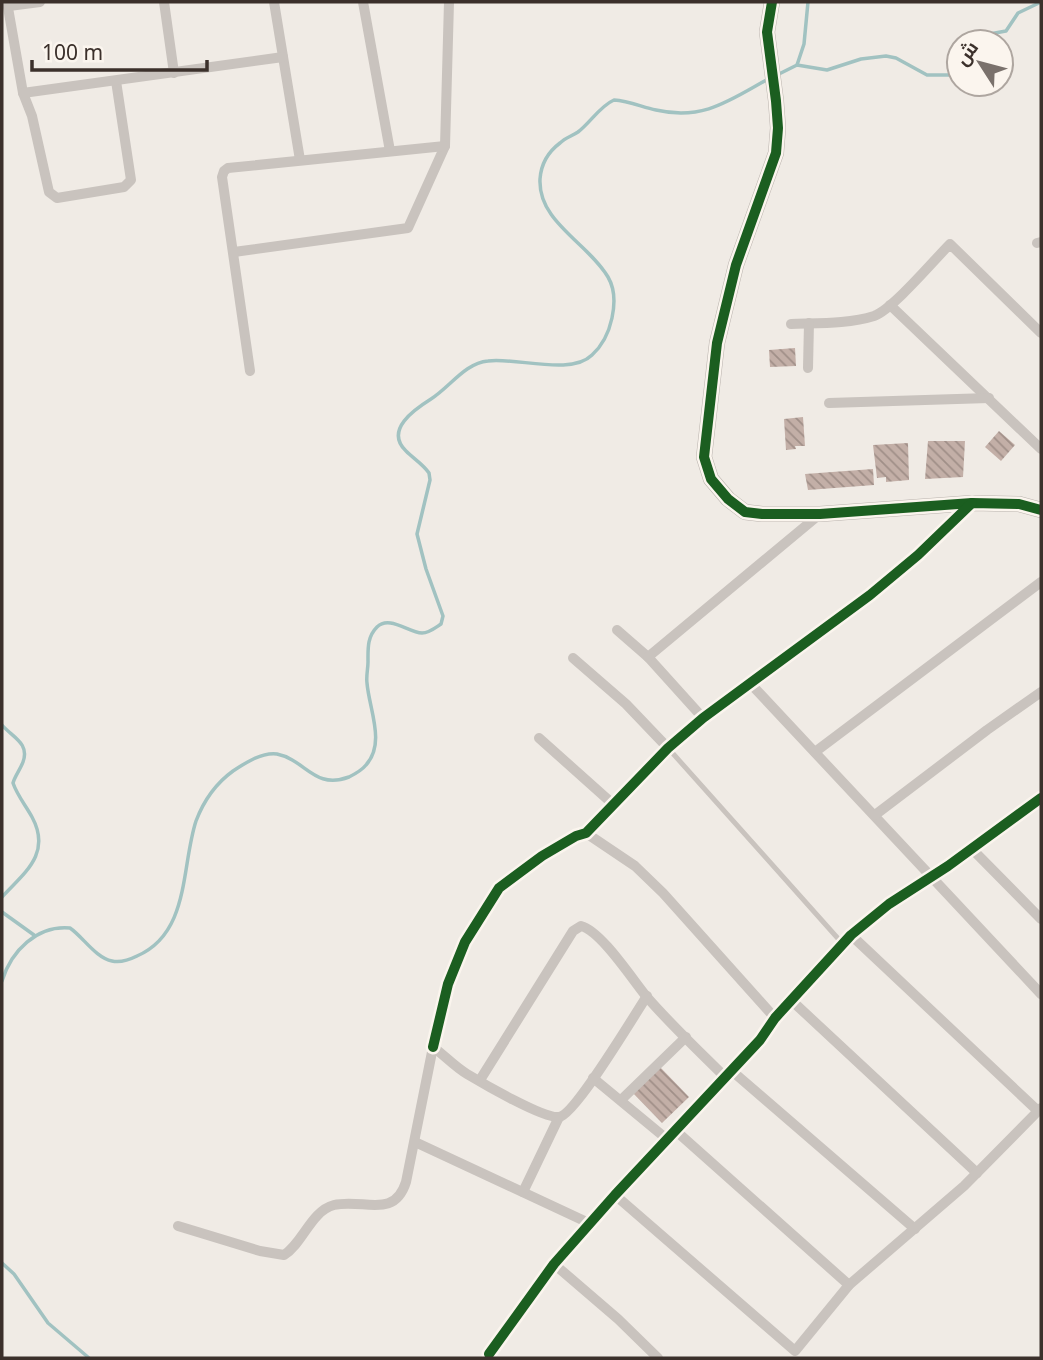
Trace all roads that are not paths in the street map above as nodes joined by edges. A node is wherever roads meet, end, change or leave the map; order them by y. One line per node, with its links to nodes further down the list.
1 (40, 2): 7 (street)
2 (163, 2): 9 (street)
3 (274, 2): 8 (street)
4 (363, 2): 13 (street)
5 (449, 2): 12 (street)
6 (772, 2): 27 (street)
7 (8, 4): 11 (street)
8 (283, 57): 9 (street); 14 (street)
9 (174, 73): 10 (street)
10 (116, 81): 11 (street); 11 (street)
11 (23, 93)
12 (444, 146): 13 (street); 15 (street)
13 (390, 151): 14 (street)
14 (300, 160): 15 (street)
15 (234, 252): 21 (street)
16 (890, 304): 17 (street); 19 (street); 22 (street)
17 (809, 323): 18 (street); 20 (street)
18 (791, 324)
19 (1041, 332)
20 (808, 368)
21 (250, 371)
22 (989, 398): 23 (street); 24 (street)
23 (829, 403)
24 (1041, 451)
25 (972, 503): 26 (street); 27 (street); 32 (street)
26 (1041, 510)
27 (820, 514): 30 (street)
28 (1041, 582): 37 (street)
29 (617, 630): 30 (street)
30 (648, 657): 34 (street)
31 (573, 658): 36 (street)
32 (749, 682): 34 (street); 37 (street)
33 (1041, 692): 40 (street)
34 (703, 718): 36 (street)
35 (539, 738): 39 (street)
36 (668, 748): 39 (street); 46 (lane)
37 (815, 752): 40 (street)
38 (1041, 799): 42 (street)
39 (614, 805): 41 (street)
40 (875, 815): 43 (street)
41 (586, 833): 50 (street); 52 (street)
42 (972, 849): 43 (street); 44 (street)
43 (932, 876): 45 (street); 47 (street)
44 (1041, 919)
45 (851, 934): 46 (street); 57 (street)
46 (842, 943): 49 (street)
47 (1041, 994)
48 (647, 996): 51 (street); 54 (street); 55 (street)
49 (791, 1000): 50 (street); 61 (street)
50 (775, 1018): 53 (street)
51 (687, 1037): 53 (street); 56 (street)
52 (433, 1047): 55 (street); 60 (street)
53 (729, 1074): 59 (street); 66 (street)
54 (593, 1078): 56 (street); 58 (street)
55 (480, 1080): 58 (street)
56 (621, 1100): 59 (street)
57 (1040, 1109): 61 (street)
58 (559, 1117): 62 (street)
59 (672, 1136): 63 (street); 68 (street)
60 (415, 1142): 62 (street); 65 (street)
61 (977, 1173): 66 (street)
62 (523, 1192): 64 (street)
63 (615, 1195): 64 (street); 68 (street)
64 (591, 1224): 67 (street)
65 (178, 1226)
66 (915, 1229): 68 (street)
67 (554, 1264): 69 (street); 70 (street)
68 (849, 1285)
69 (489, 1354)
70 (658, 1358)

